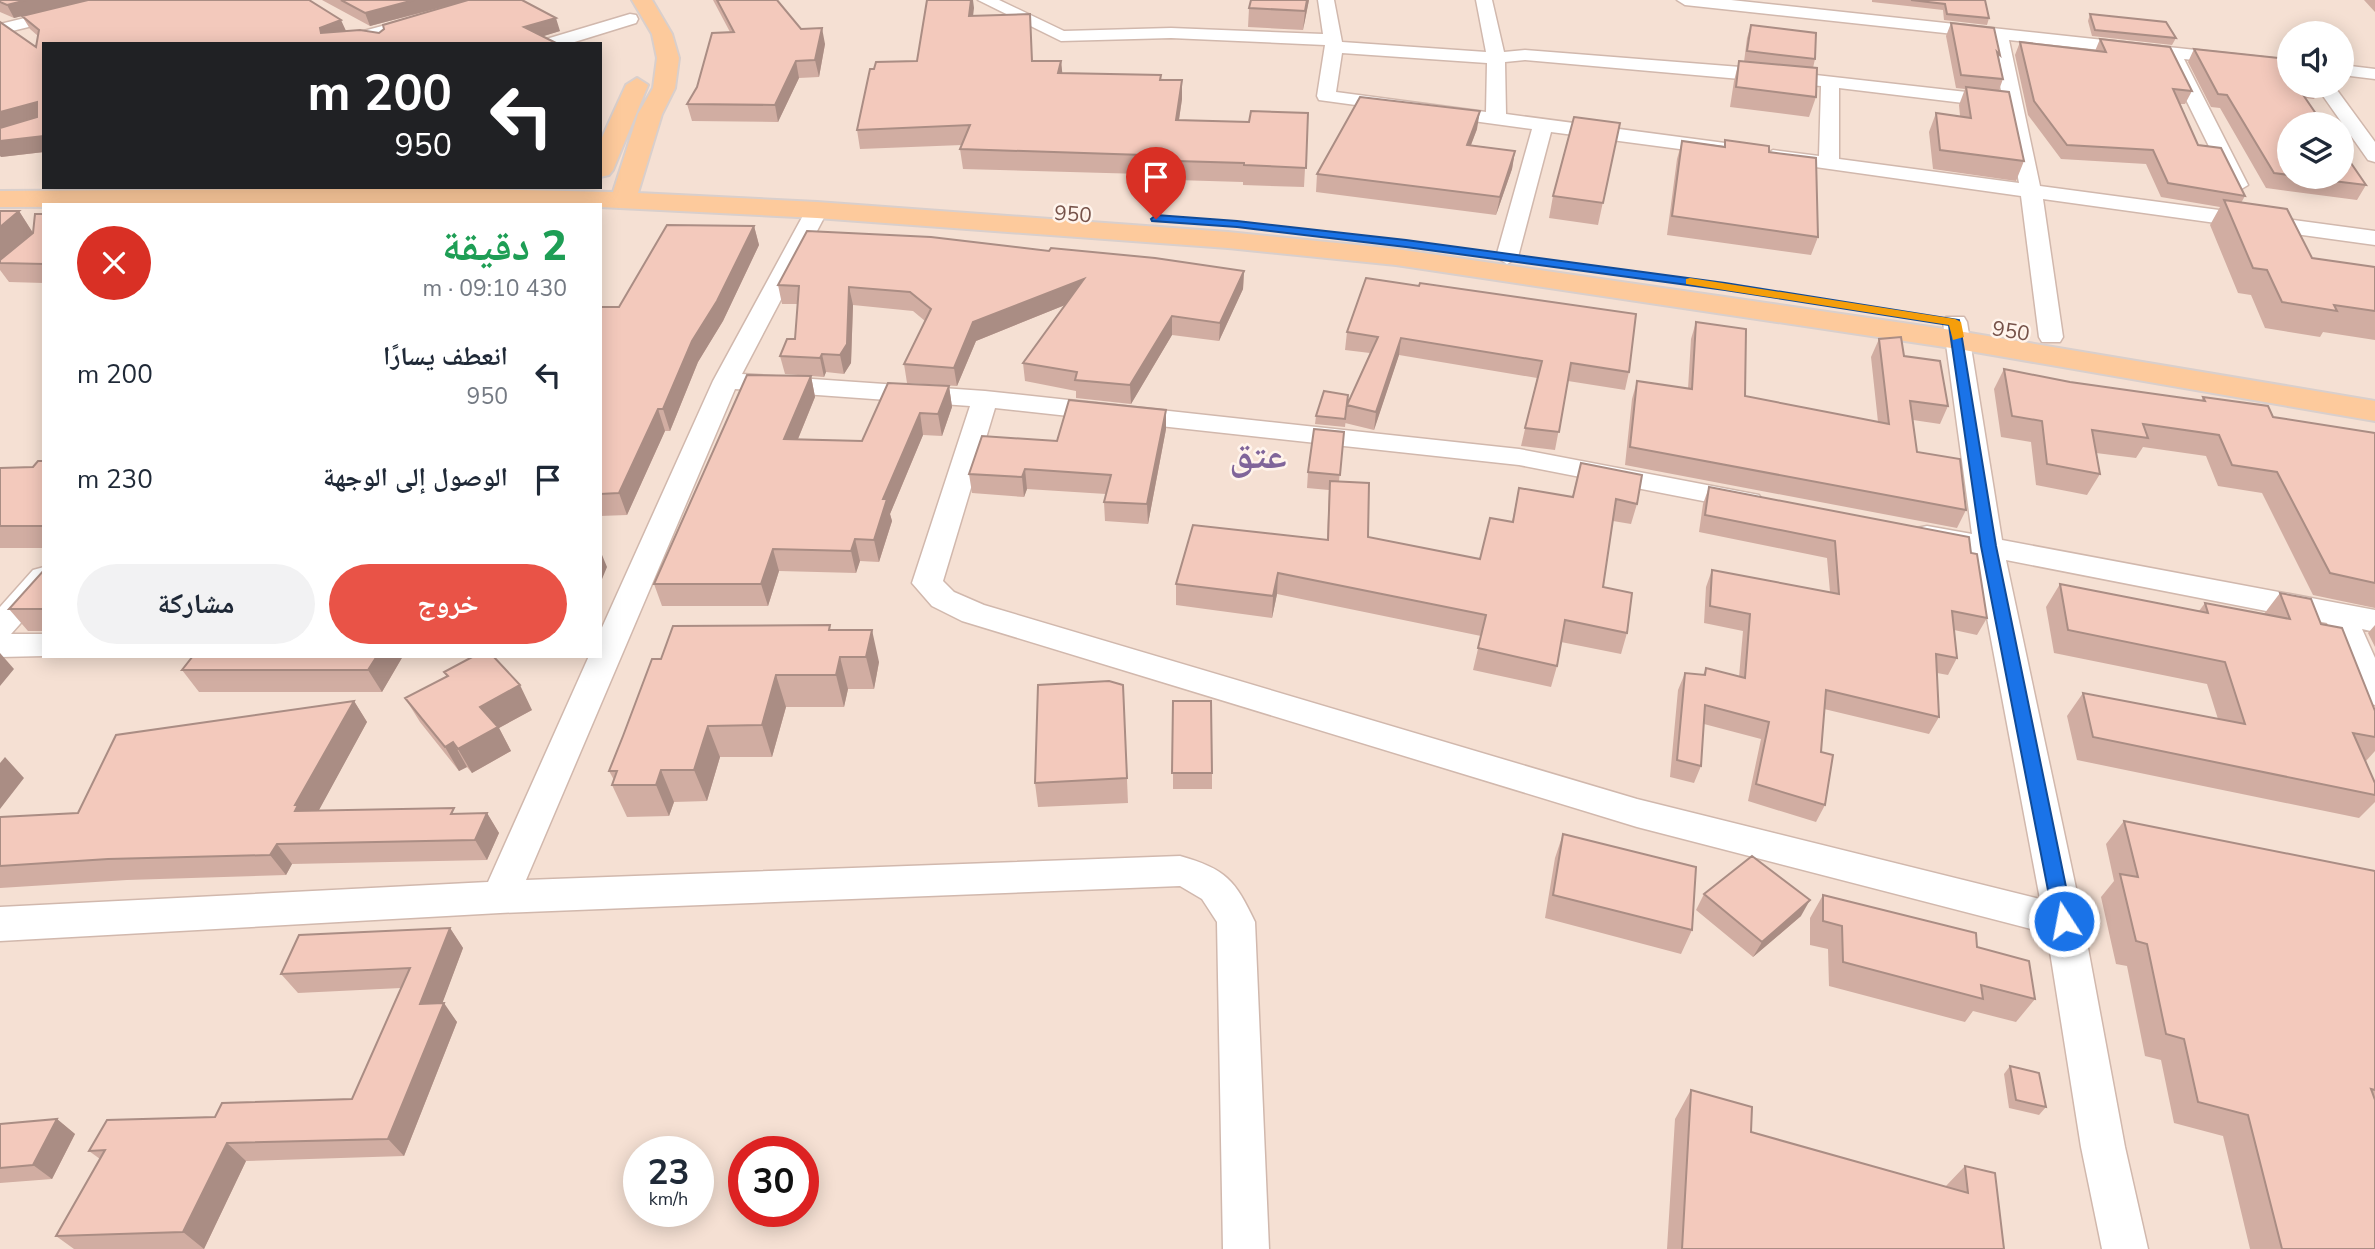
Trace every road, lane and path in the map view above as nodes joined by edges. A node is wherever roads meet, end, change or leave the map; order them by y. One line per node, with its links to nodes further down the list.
1 (120, 0): 11 (street)
2 (498, 0): 13 (street)
3 (616, 0): 9 (main road)
4 (986, 0): 17 (street)
5 (1326, 0): 17 (street)
6 (1484, 0): 20 (street)
7 (1685, 0): 12 (street)
8 (1773, 0): 19 (street)
9 (636, 10): 16 (street); 31 (main road); 32 (main road)
10 (347, 23): 13 (street)
11 (4, 24): 14 (street)
12 (1999, 33): 18 (street); 28 (street)
13 (375, 39): 15 (street)
14 (27, 40)
15 (352, 42)
16 (554, 42)
17 (1333, 44): 20 (street); 29 (street)
18 (2171, 52): 22 (street); 44 (street)
19 (2277, 53)
20 (1496, 58): 26 (street); 29 (street)
21 (2354, 61): 23 (street)
22 (2277, 64)
23 (2375, 64)
24 (2354, 71): 25 (street)
25 (2375, 74)
26 (1830, 81): 28 (street); 34 (street)
27 (2334, 98): 33 (street)
28 (2013, 103): 38 (street)
29 (1496, 118): 30 (street)
30 (1543, 124): 34 (street); 46 (street)
31 (644, 134): 37 (main road); 39 (main road)
32 (605, 151)
33 (2375, 156)
34 (1829, 163): 38 (street)
35 (42, 182): 36 (main road)
36 (0, 183)
37 (724, 191): 39 (main road, 950 / 950); 46 (main road, 950 / 950)
38 (2031, 191): 44 (street); 48 (street)
39 (607, 192): 42 (main road, 950); 43 (main road, 950)
40 (96, 196): 41 (main road, 950); 42 (main road, 950)
41 (0, 199)
42 (333, 201)
43 (817, 210): 47 (main road, 950); 49 (street)
44 (2256, 222): 45 (street)
45 (2375, 237)
46 (1507, 257): 47 (main road, 950 / 950)
47 (1957, 331): 48 (main road, 950 / 950); 52 (main road, 950); 55 (street)
48 (2051, 337): 50 (main road, 950 / 950)
49 (726, 381): 51 (street); 60 (street)
50 (2375, 390)
51 (985, 399): 53 (street); 66 (street)
52 (2375, 411)
53 (1774, 506)
54 (1895, 529): 55 (street)
55 (1988, 546): 57 (street); 66 (street)
56 (42, 579): 59 (street)
57 (2339, 614): 58 (street); 64 (street)
58 (2375, 621)
59 (0, 627)
60 (607, 633)
61 (42, 645): 62 (street)
62 (0, 646)
63 (597, 658): 65 (street)
64 (2375, 693)
65 (500, 897): 67 (street); 68 (street)
66 (2064, 921): 69 (street)
67 (0, 924)
68 (1245, 1249)
69 (2126, 1249)

